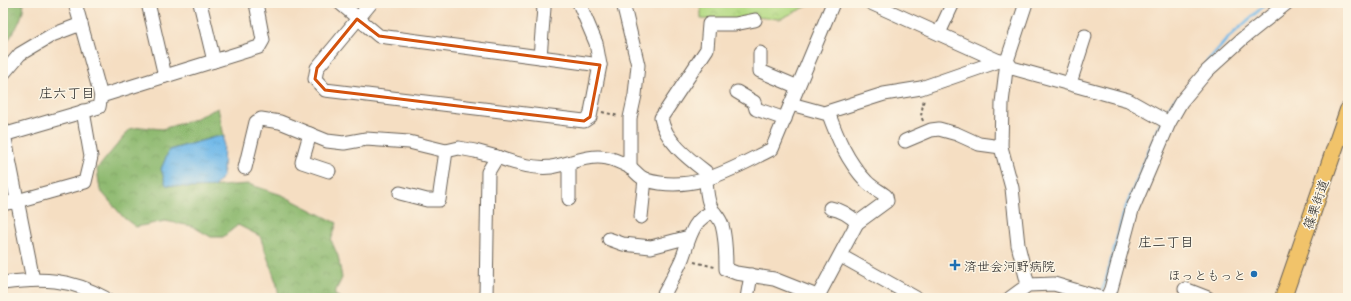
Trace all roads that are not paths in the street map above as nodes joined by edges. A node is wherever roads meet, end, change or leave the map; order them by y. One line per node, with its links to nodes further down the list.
1 (75, 3): 18 (street)
2 (148, 3): 27 (street)
3 (200, 3): 23 (street)
4 (256, 3): 23 (street)
5 (340, 3): 16 (street)
6 (371, 3): 16 (street)
7 (541, 3): 22 (street)
8 (579, 3): 25 (street)
9 (623, 3): 46 (street)
10 (833, 3): 29 (street)
11 (871, 3): 15 (street)
12 (953, 3): 19 (street)
13 (1026, 3): 24 (street)
14 (1287, 3): 37 (street)
15 (891, 7): 19 (street)
16 (357, 19): 22 (street); 25 (street)
17 (755, 20): 49 (street)
18 (81, 24): 26 (street); 31 (street)
19 (939, 33): 24 (street)
20 (1085, 36): 28 (street)
21 (760, 53): 29 (street)
22 (540, 57): 25 (street)
23 (214, 61): 27 (street)
24 (1003, 61): 28 (street); 35 (street); 41 (street)
25 (600, 65)
26 (3, 74)
27 (165, 76): 31 (street)
28 (1070, 83): 37 (street)
29 (798, 87): 32 (street)
30 (737, 92): 36 (street)
31 (101, 96): 34 (street)
32 (791, 104): 35 (street); 36 (street)
33 (1348, 110): 76 (main road, 篠栗街道)
34 (83, 111): 38 (street); 52 (street)
35 (828, 112): 57 (street)
36 (785, 119): 49 (street)
37 (1169, 123): 74 (street)
38 (3, 133): 52 (street)
39 (310, 134): 42 (street); 45 (street); 47 (street)
40 (906, 141): 41 (street)
41 (1001, 146): 64 (street)
42 (446, 151): 43 (street); 50 (street)
43 (497, 157): 44 (street); 68 (street)
44 (569, 163): 46 (street); 51 (street)
45 (245, 168)
46 (630, 168): 48 (street)
47 (329, 171)
48 (645, 179): 49 (street); 56 (street)
49 (706, 179): 55 (street)
50 (400, 193)
51 (569, 199)
52 (17, 202): 53 (street); 62 (street)
53 (3, 204)
54 (830, 208): 57 (street)
55 (713, 212): 58 (street); 61 (street)
56 (641, 218)
57 (857, 224): 60 (street)
58 (689, 237): 59 (street); 69 (street)
59 (609, 239)
60 (841, 256): 66 (street); 71 (street)
61 (751, 275): 66 (street); 70 (street)
62 (33, 280): 63 (street); 67 (street)
63 (3, 283)
64 (1028, 285): 72 (street); 73 (street)
65 (1185, 289): 75 (street)
66 (817, 297)
67 (105, 298)
68 (486, 298)
69 (662, 298)
70 (747, 298)
71 (916, 298)
72 (1010, 298)
73 (1101, 298)
74 (1107, 298)
75 (1208, 298)
76 (1283, 298)

